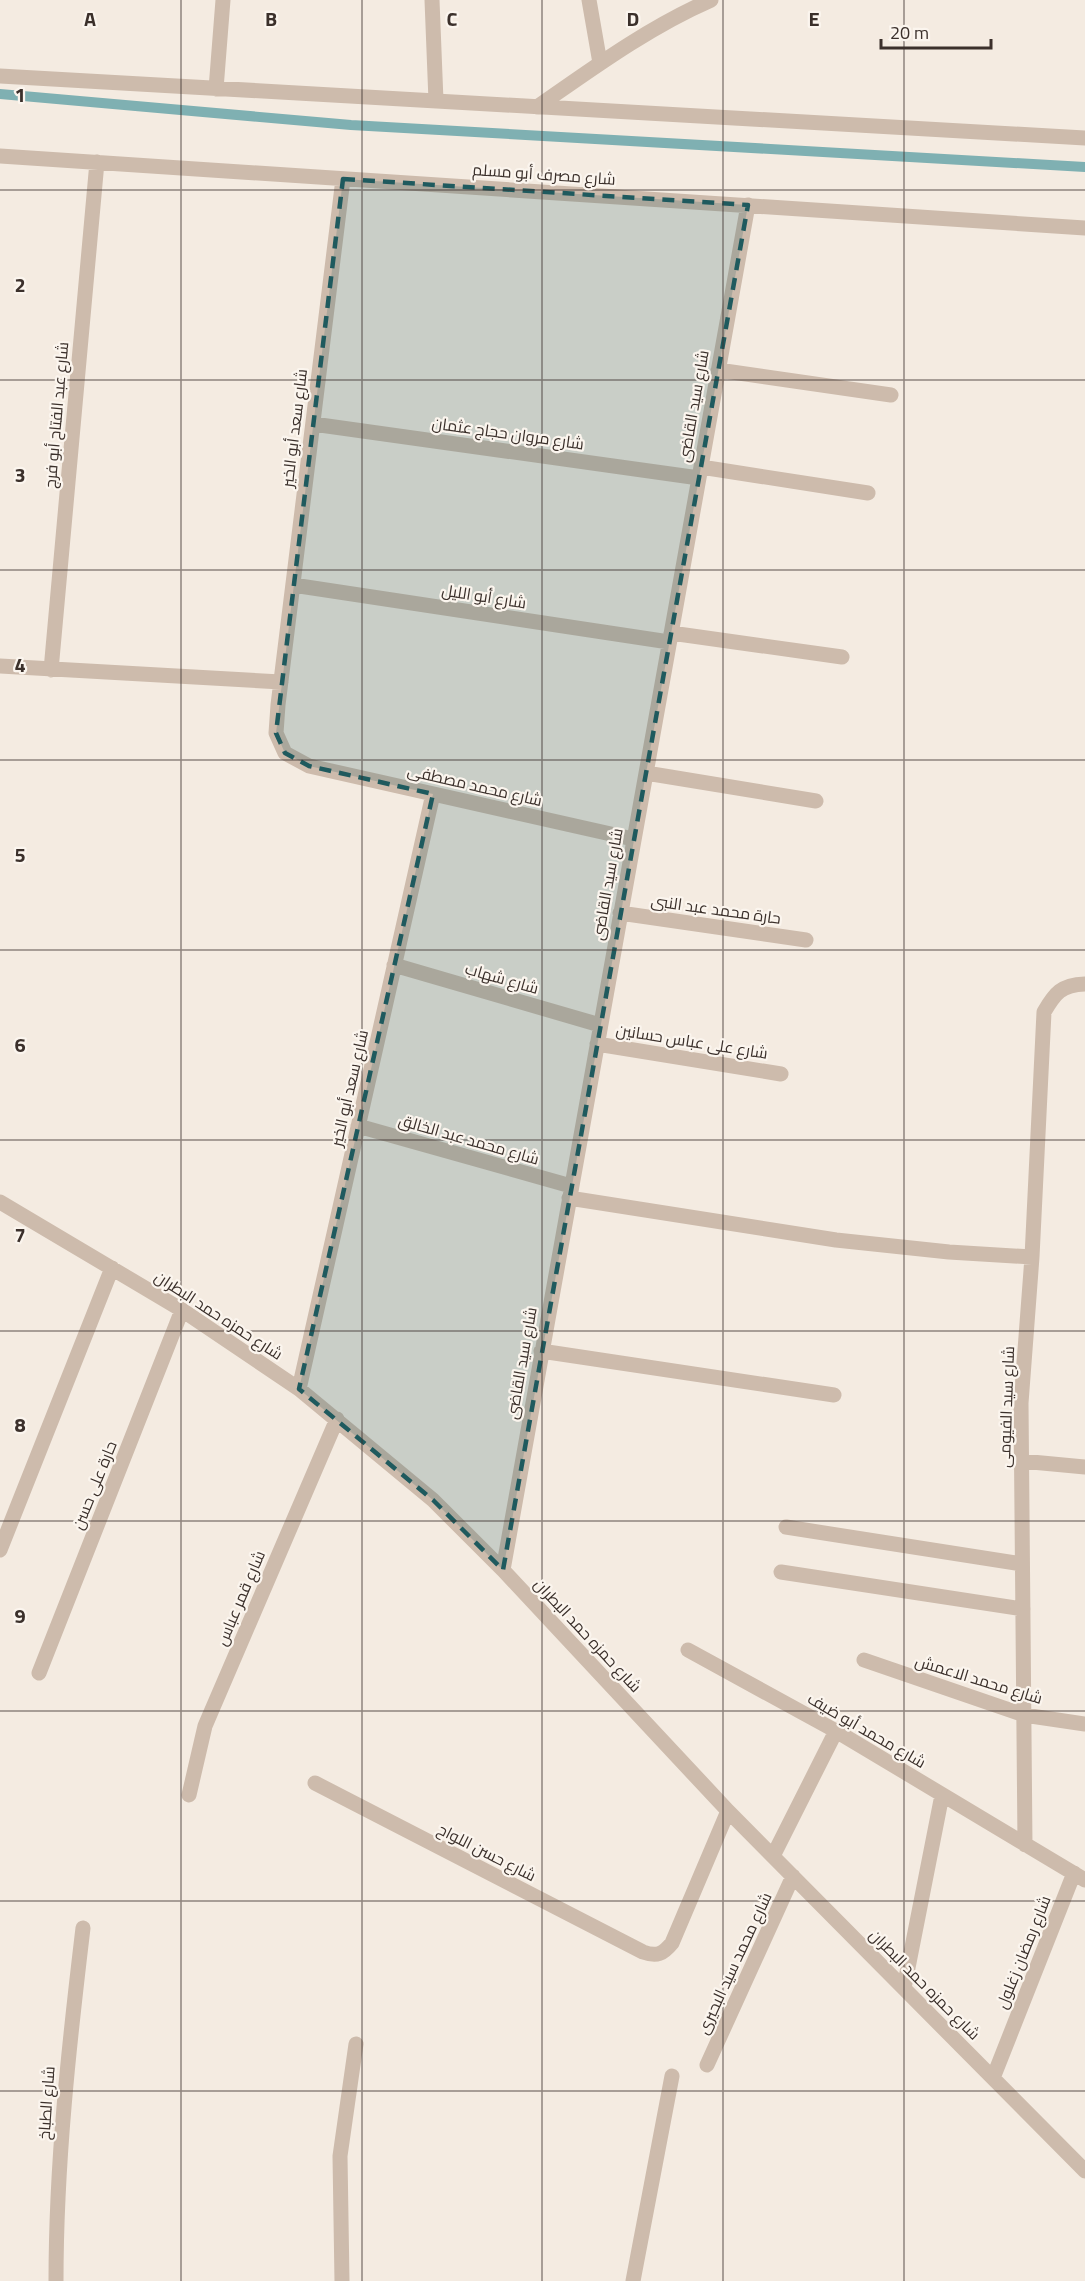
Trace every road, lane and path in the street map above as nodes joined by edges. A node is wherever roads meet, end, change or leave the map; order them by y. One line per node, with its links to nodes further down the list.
1 (223, 0): 7 (street)
2 (432, 0): 8 (street)
3 (589, 0): 5 (street)
4 (705, 1): 5 (street)
5 (600, 63): 9 (street)
6 (0, 76): 7 (street)
7 (216, 89): 8 (street)
8 (436, 101): 9 (street)
9 (537, 107): 10 (street)
10 (1085, 138)
11 (0, 156): 12 (street, شارع مصرف أبو مسلم)
12 (97, 162): 13 (street, شارع مصرف أبو مسلم); 25 (street, شارع عبد الفتاح أبو فرج)
13 (343, 179): 14 (street, شارع مصرف أبو مسلم); 18 (street, شارع سعد أبو الخير)
14 (747, 206): 15 (street, شارع مصرف أبو مسلم); 16 (street, شارع سيد القاضى)
15 (1085, 228)
16 (718, 370): 17 (street); 19 (street, شارع سيد القاضى)
17 (891, 395)
18 (313, 424): 19 (street, شارع مروان حجاج عثمان); 21 (street, شارع سعد أبو الخير)
19 (700, 473): 20 (street, شارع مروان حجاج عثمان); 22 (street, شارع سيد القاضى)
20 (868, 493)
21 (293, 585): 22 (street, شارع أبو الليل); 26 (street, شارع سعد أبو الخير)
22 (670, 638): 23 (street, شارع أبو الليل); 28 (street, شارع سيد القاضى)
23 (842, 657)
24 (0, 666): 25 (street)
25 (51, 670): 26 (street)
26 (281, 682): 27 (street, شارع سعد أبو الخير)
27 (309, 766): 29 (street, شارع محمد مصطفى)
28 (645, 773): 30 (street); 31 (street, شارع سيد القاضى)
29 (433, 795): 31 (street, شارع محمد مصطفى); 34 (street, شارع سعد أبو الخير)
30 (816, 801)
31 (633, 839): 32 (street, شارع سيد القاضى)
32 (620, 913): 33 (street, حارة محمد عبد النبى); 36 (street, شارع سيد القاضى)
33 (806, 940)
34 (394, 965): 36 (street, شارع شهاب); 39 (street, شارع سعد أبو الخير)
35 (1079, 984): 42 (street, شارع سيد الفيومى)
36 (600, 1025): 37 (street, شارع سيد القاضى)
37 (597, 1044): 38 (street, شارع على عباس حسانين); 40 (street, شارع سيد القاضى)
38 (781, 1074)
39 (358, 1126): 40 (street, شارع محمد عبد الخالق); 46 (street, شارع سعد أبو الخير)
40 (570, 1192): 42 (street, شارع محمد عبد الخالق); 45 (street, شارع سيد القاضى)
41 (0, 1202): 43 (street, شارع حمزه حمد البطران)
42 (1032, 1257): 49 (street, شارع سيد الفيومى)
43 (112, 1268): 44 (street, شارع حمزه حمد البطران); 52 (street)
44 (182, 1310): 46 (street, شارع حمزه حمد البطران); 59 (street, حارة على حسن)
45 (541, 1351): 47 (street); 54 (street, شارع سيد القاضى)
46 (299, 1389): 48 (street, شارع حمزه حمد البطران)
47 (834, 1395)
48 (337, 1419): 54 (street, شارع حمزه حمد البطران); 64 (street, شارع قمر عباس)
49 (1021, 1461): 50 (street); 53 (street, شارع سيد الفيومى)
50 (1085, 1467)
51 (786, 1527): 53 (street)
52 (0, 1550)
53 (1022, 1564): 56 (street, شارع سيد الفيومى)
54 (503, 1570): 66 (street, شارع حمزه حمد البطران)
55 (781, 1572): 56 (street)
56 (1023, 1609): 60 (street, شارع سيد الفيومى)
57 (688, 1650): 62 (street, شارع محمد أبو ضيف)
58 (864, 1660): 60 (street, شارع محمد الاعمش)
59 (39, 1673)
60 (1024, 1715): 61 (street, شارع محمد الاعمش); 67 (street, شارع سيد الفيومى)
61 (1085, 1724)
62 (836, 1731): 65 (street, شارع محمد أبو ضيف); 68 (street)
63 (315, 1784): 66 (street, شارع حسن اللواح)
64 (189, 1795)
65 (942, 1795): 67 (street, شارع محمد أبو ضيف); 72 (street)
66 (728, 1810): 68 (street, شارع حمزه حمد البطران)
67 (1025, 1845): 70 (street, شارع محمد أبو ضيف)
68 (773, 1856): 69 (street, شارع حمزه حمد البطران)
69 (793, 1876): 72 (street, شارع حمزه حمد البطران); 74 (street, شارع محمد سيد البحيرى)
70 (1079, 1877): 76 (street, شارع رمضان زغلول)
71 (83, 1928): 78 (street, شارع الطباخ)
72 (904, 1988): 76 (street, شارع حمزه حمد البطران)
73 (356, 2044): 79 (street)
74 (707, 2065)
75 (672, 2076): 80 (street)
76 (993, 2078): 77 (street, شارع حمزه حمد البطران)
77 (1085, 2171)
78 (56, 2281)
79 (342, 2281)
80 (633, 2281)

